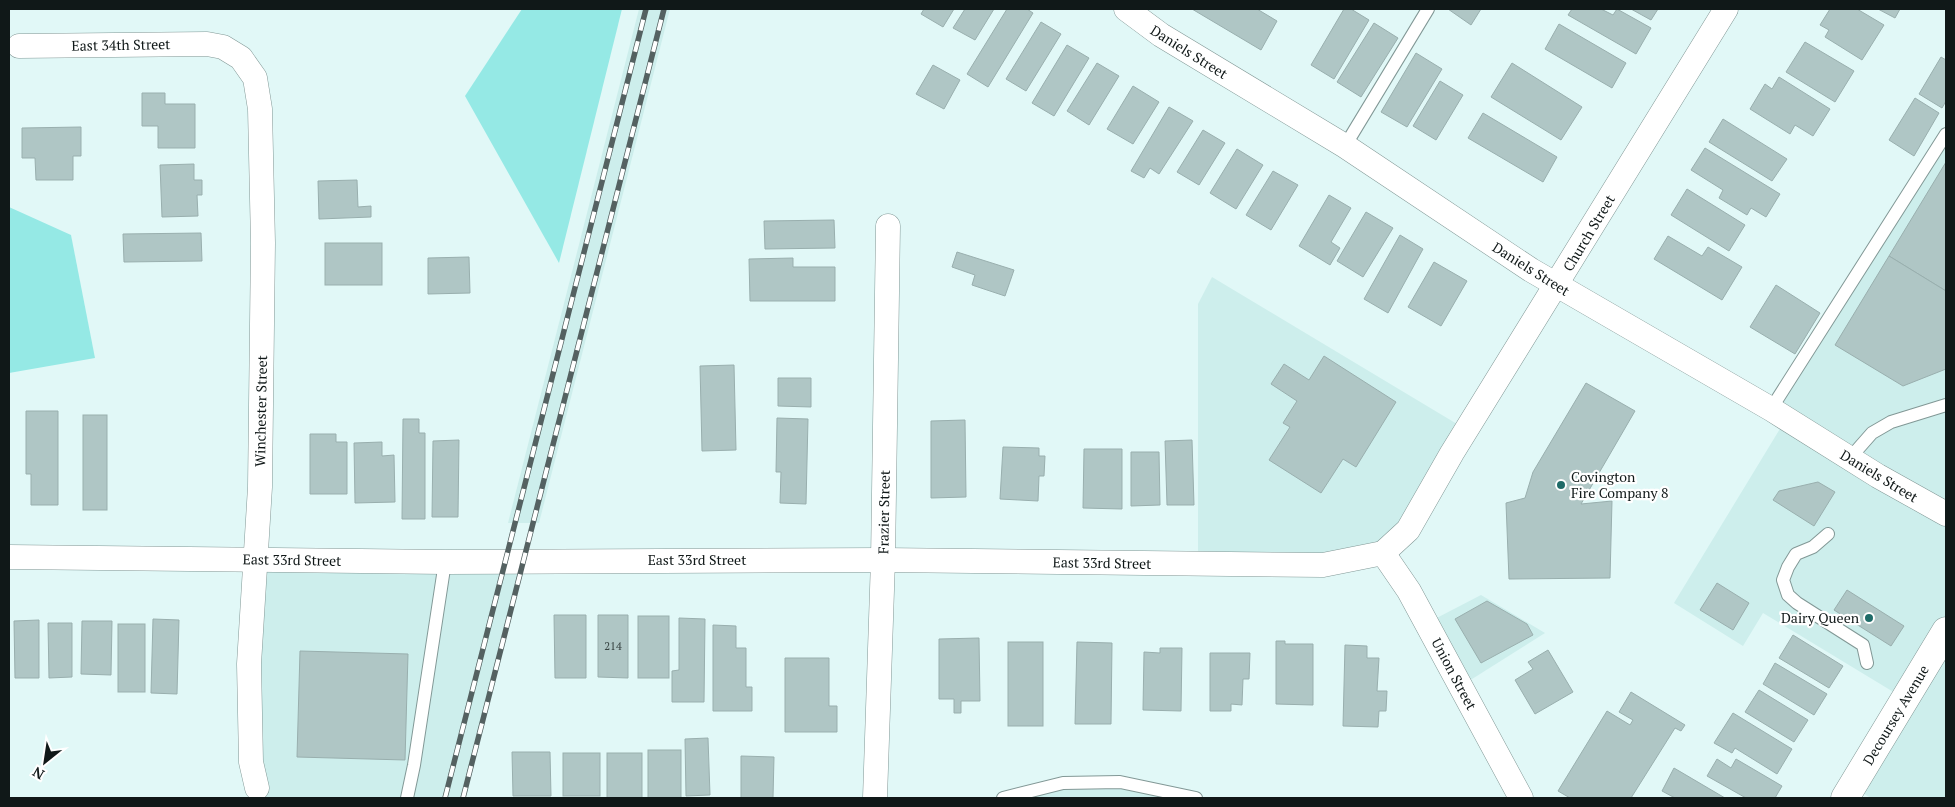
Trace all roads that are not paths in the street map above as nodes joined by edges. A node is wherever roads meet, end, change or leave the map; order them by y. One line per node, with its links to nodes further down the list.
1 (1428, 9): 7 (lane)
2 (1726, 9): 9 (street, Church Street)
3 (1129, 10): 7 (street, Daniels Street)
4 (19, 46): 5 (street, East 34th Street)
5 (223, 47): 17 (street, Winchester Street)
6 (1946, 134): 11 (lane)
7 (1345, 146): 9 (street, Daniels Street)
8 (888, 226): 18 (street, Frazier Street)
9 (1557, 286): 11 (street, Daniels Street); 15 (street, Church Street)
10 (1946, 404): 12 (lane)
11 (1771, 409): 12 (street, Daniels Street)
12 (1850, 458): 13 (street, Daniels Street)
13 (1946, 514)
14 (1828, 534): 21 (lane)
15 (1383, 553): 18 (street, East 33rd Street); 27 (street, Union Street)
16 (9, 557): 17 (street, East 33rd Street)
17 (255, 559): 19 (street, East 33rd Street); 22 (street, Winchester Street)
18 (883, 560): 19 (street, East 33rd Street); 24 (street, Frazier Street)
19 (445, 562): 23 (lane)
20 (1946, 631): 28 (main road, Decoursey Avenue)
21 (1867, 663)
22 (255, 795)
23 (407, 798)
24 (875, 798)
25 (1003, 798): 26 (lane)
26 (1196, 798)
27 (1521, 798)
28 (1845, 798)

